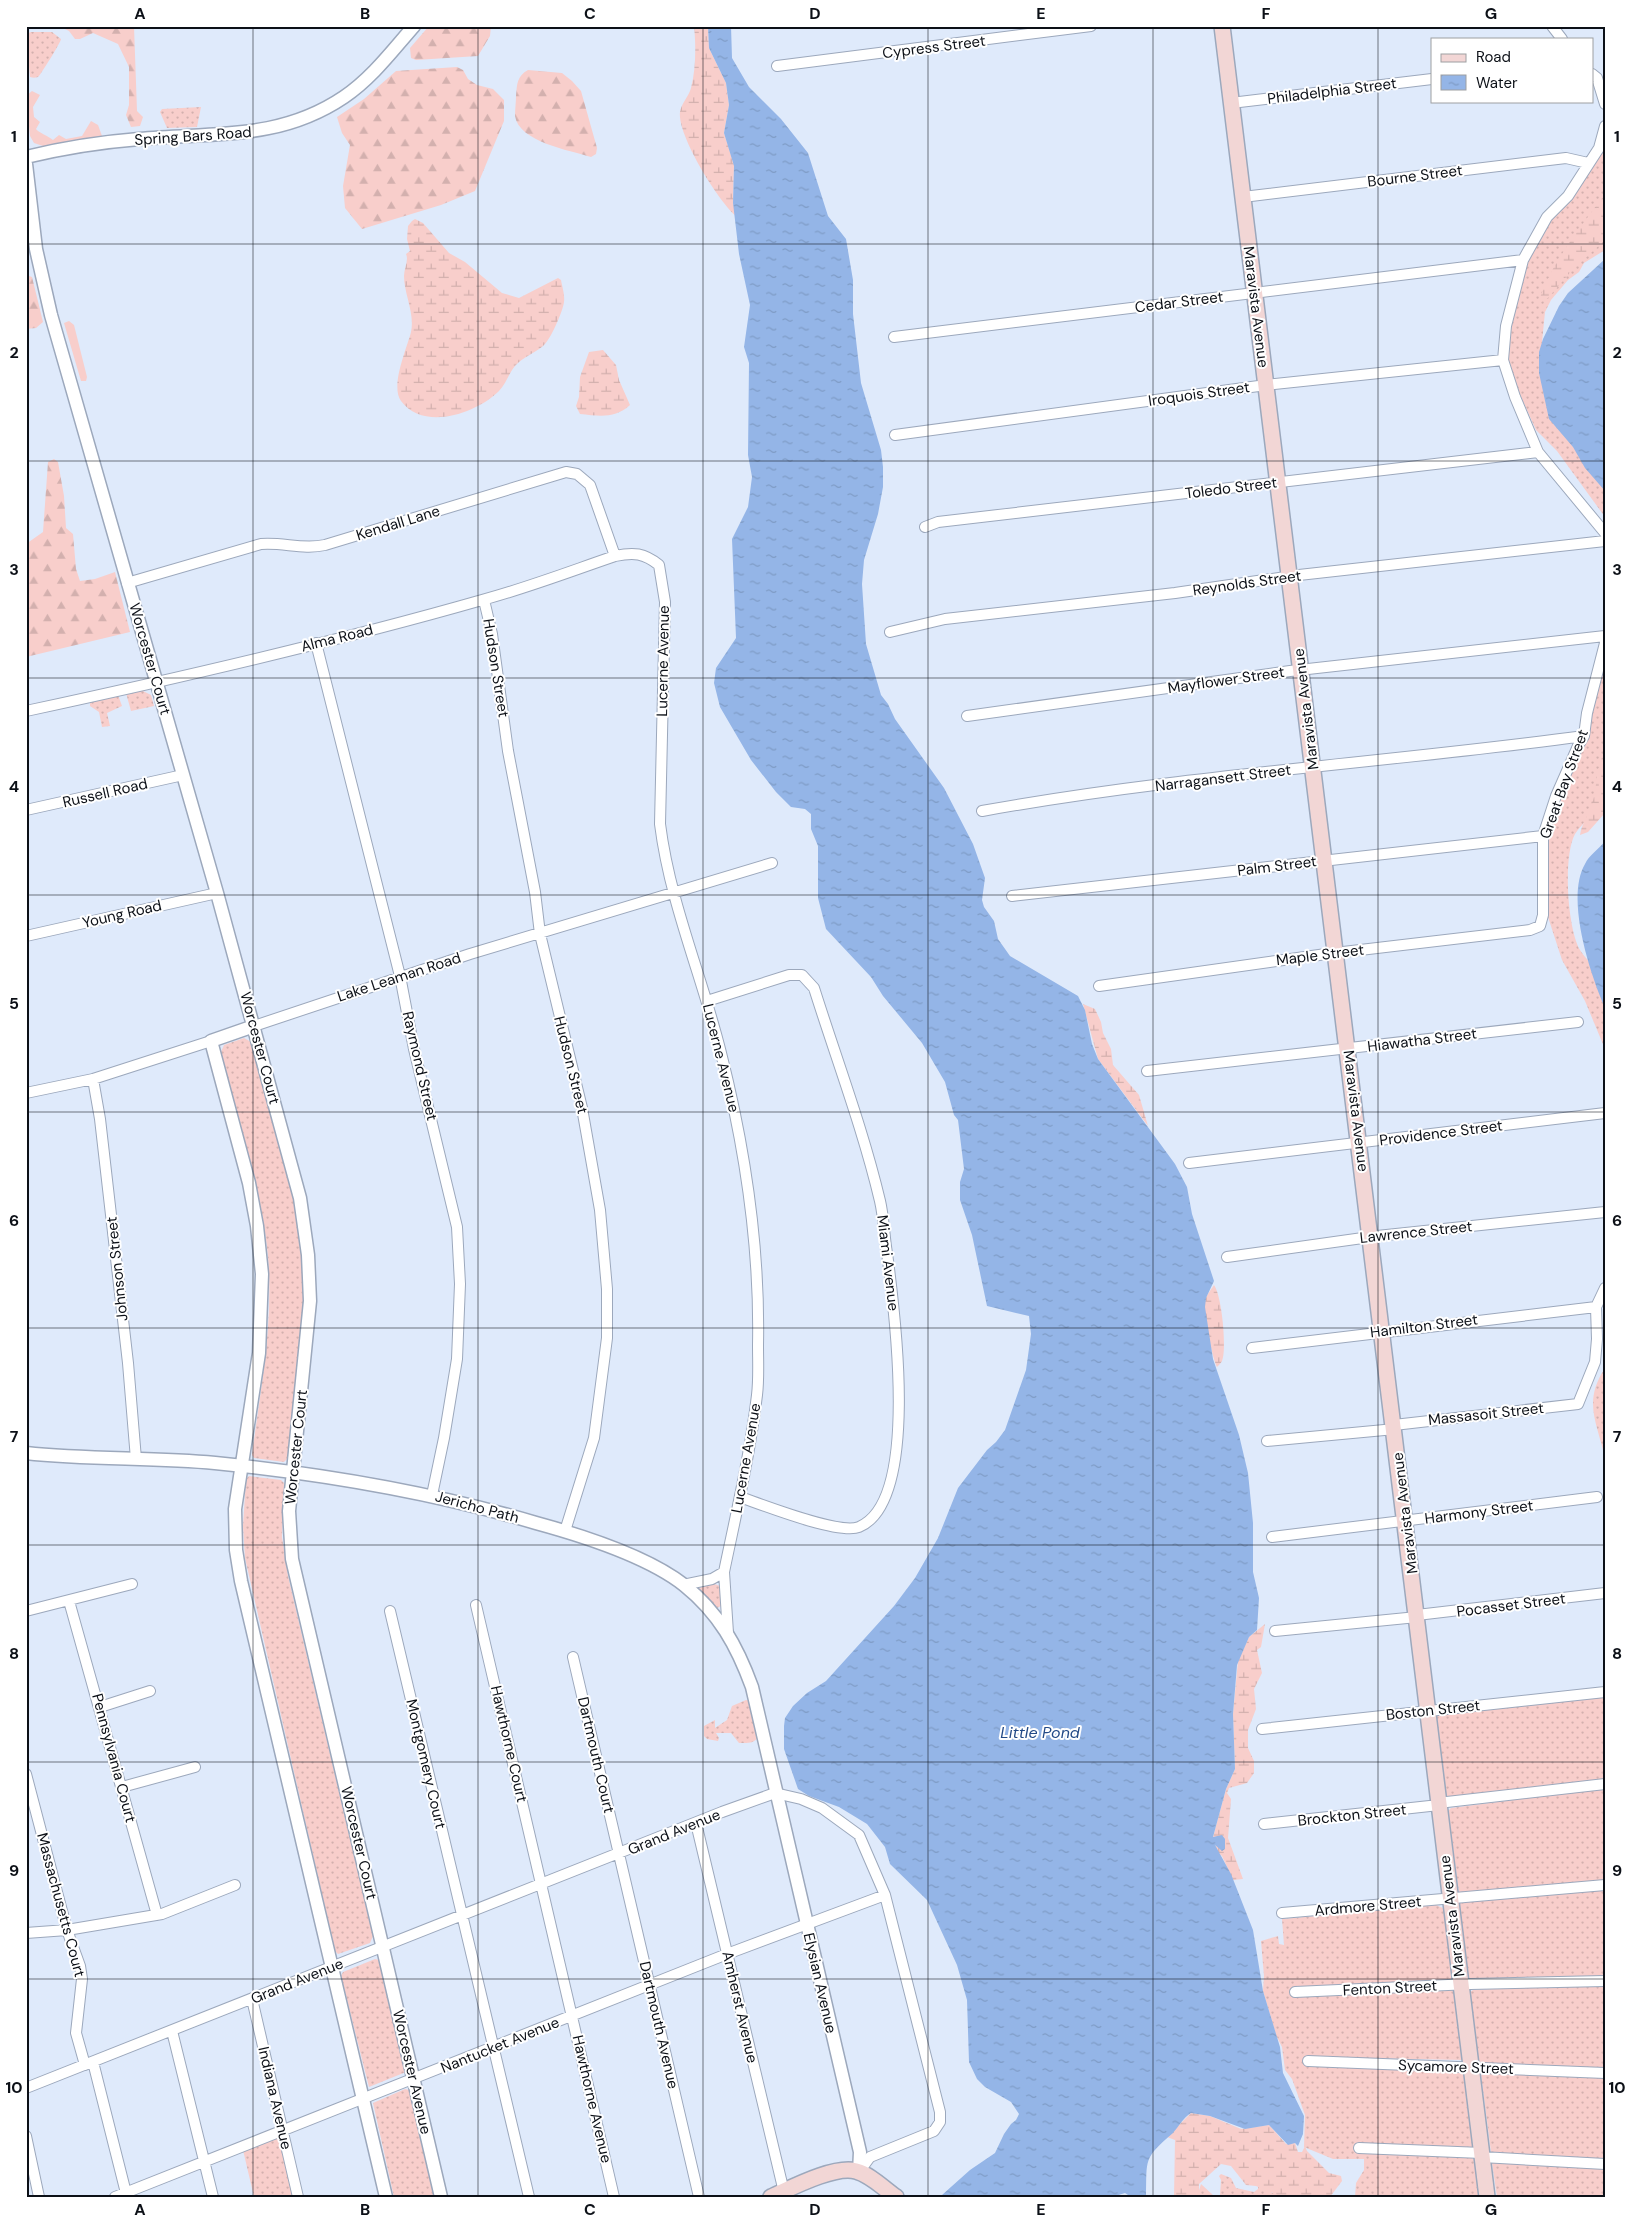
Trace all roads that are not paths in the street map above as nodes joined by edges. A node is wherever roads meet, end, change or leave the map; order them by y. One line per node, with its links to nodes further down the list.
1 (414, 26): 12 (street, Spring Bars Road)
2 (1091, 26): 6 (street, Cypress Street)
3 (1222, 26): 9 (main road, Maravista Avenue)
4 (1552, 26): 5 (street)
5 (1561, 38)
6 (777, 66)
7 (1594, 76): 10 (street)
8 (1431, 80): 9 (street, Philadelphia Street)
9 (1231, 102): 15 (main road, Maravista Avenue)
10 (1605, 104)
11 (1605, 126): 13 (street)
12 (26, 157)
13 (1588, 163): 15 (street, Bourne Street); 16 (street)
14 (26, 164): 30 (street, Worcester Court)
15 (1243, 197): 17 (main road, Maravista Avenue)
16 (1523, 260): 17 (street, Cedar Street); 19 (street)
17 (1254, 292): 18 (street, Cedar Street); 20 (main road, Maravista Avenue)
18 (894, 337)
19 (1503, 360): 20 (street, Iroquois Street); 22 (street)
20 (1266, 385): 21 (street, Iroquois Street); 23 (main road, Maravista Avenue)
21 (895, 434)
22 (1538, 452): 23 (street, Toledo Street); 25 (street)
23 (1278, 482): 24 (street, Toledo Street); 29 (main road, Maravista Avenue)
24 (925, 527)
25 (1605, 533)
26 (1605, 541): 29 (street, Reynolds Street)
27 (643, 554): 28 (street, Alma Road); 49 (street, Lucerne Avenue)
28 (615, 556): 30 (street, Kendall Lane); 31 (street, Alma Road)
29 (1290, 576): 32 (street, Reynolds Street); 36 (main road, Maravista Avenue)
30 (127, 582): 37 (street, Worcester Court)
31 (484, 600): 34 (street, Alma Road); 52 (street, Hudson Street)
32 (890, 632)
33 (1605, 636): 36 (street, Mayflower Street)
34 (316, 643): 37 (street, Alma Road); 55 (street, Raymond Street)
35 (1605, 644): 40 (street, Great Bay Street)
36 (1302, 670): 39 (street, Mayflower Street); 41 (main road, Maravista Avenue)
37 (156, 681): 38 (street, Alma Road); 42 (street, Worcester Court)
38 (26, 711)
39 (967, 716)
40 (1584, 736): 41 (street, Narragansett Street); 45 (street, Great Bay Street)
41 (1313, 767): 44 (street, Narragansett Street); 46 (main road, Maravista Avenue)
42 (183, 775): 43 (street, Russell Road); 48 (street, Worcester Court)
43 (26, 810)
44 (982, 811)
45 (1543, 836): 46 (street, Palm Street); 51 (street, Great Bay Street)
46 (1324, 860): 50 (street, Palm Street); 54 (main road, Maravista Avenue)
47 (772, 863): 49 (street, Lake Leaman Road)
48 (218, 893): 53 (street, Young Road); 59 (street, Worcester Court)
49 (673, 894): 52 (street, Lake Leaman Road); 57 (street, Lucerne Avenue)
50 (1012, 896)
51 (1540, 926): 54 (street, Maple Street)
52 (540, 934): 55 (street, Lake Leaman Road); 85 (street, Hudson Street)
53 (26, 936)
54 (1336, 953): 56 (street, Maple Street); 61 (main road, Maravista Avenue)
55 (400, 976): 59 (street, Lake Leaman Road); 81 (street, Raymond Street)
56 (1099, 986)
57 (707, 1001): 82 (street, Lucerne Avenue); 82 (street, Miami Avenue)
58 (1578, 1022): 61 (street, Hiawatha Street)
59 (254, 1026): 60 (street, Lake Leaman Road); 80 (street, Worcester Court)
60 (211, 1041): 63 (street, Lake Leaman Road); 79 (street)
61 (1347, 1048): 62 (street, Hiawatha Street); 66 (main road, Maravista Avenue)
62 (1147, 1072)
63 (93, 1080): 64 (street, Lake Leaman Road); 78 (street, Johnson Street)
64 (26, 1093)
65 (1605, 1113): 66 (street, Providence Street)
66 (1360, 1142): 67 (street, Providence Street); 69 (main road, Maravista Avenue)
67 (1189, 1163)
68 (1605, 1212): 69 (street, Lawrence Street)
69 (1372, 1237): 70 (street, Lawrence Street); 73 (main road, Maravista Avenue)
70 (1227, 1257)
71 (1605, 1288): 72 (street)
72 (1596, 1307): 73 (street, Hamilton Street); 75 (street, Massasoit Street)
73 (1383, 1332): 74 (street, Hamilton Street); 75 (main road, Maravista Avenue)
74 (1252, 1348)
75 (1394, 1427): 76 (street, Massasoit Street); 84 (main road, Maravista Avenue)
76 (1268, 1441)
77 (26, 1453): 78 (street, Jericho Path)
78 (136, 1459): 79 (street, Jericho Path)
79 (241, 1467): 80 (street, Jericho Path); 126 (street)
80 (294, 1473): 81 (street, Jericho Path); 124 (street, Worcester Court)
81 (432, 1495): 85 (street, Jericho Path)
82 (740, 1497): 87 (street, Lucerne Avenue)
83 (1597, 1497): 84 (street, Harmony Street)
84 (1406, 1521): 86 (street, Harmony Street); 95 (main road, Maravista Avenue)
85 (565, 1531): 89 (street, Jericho Path)
86 (1272, 1536)
87 (724, 1572): 89 (street); 97 (street, Lucerne Avenue)
88 (132, 1584): 91 (street)
89 (684, 1585): 97 (street, Jericho Path)
90 (1605, 1593): 95 (street, Pocasset Street)
91 (69, 1601): 93 (street); 101 (street, Pennsylvania Court)
92 (476, 1605): 113 (street, Hawthorne Court)
93 (26, 1611)
94 (390, 1611): 120 (street, Montgomery Court)
95 (1417, 1616): 96 (street, Pocasset Street); 102 (main road, Maravista Avenue)
96 (1275, 1631)
97 (728, 1633): 108 (street, Jericho Path)
98 (573, 1657): 112 (street, Dartmouth Court)
99 (150, 1691): 101 (street)
100 (1605, 1692): 102 (street, Boston Street)
101 (100, 1707): 107 (street, Pennsylvania Court)
102 (1428, 1710): 103 (street, Boston Street); 109 (main road, Maravista Avenue)
103 (1262, 1729)
104 (195, 1767): 107 (street)
105 (26, 1774): 122 (street, Massachusetts Court)
106 (1605, 1784): 109 (street, Brockton Street)
107 (122, 1787): 119 (street, Pennsylvania Court)
108 (776, 1793): 110 (street, Grand Avenue); 116 (street); 121 (street, Elysian Avenue)
109 (1439, 1804): 111 (street, Brockton Street); 117 (main road, Maravista Avenue)
110 (696, 1823): 112 (street, Grand Avenue); 125 (street, Amherst Avenue)
111 (1264, 1824)
112 (618, 1854): 113 (street, Grand Avenue); 129 (street, Dartmouth Avenue)
113 (542, 1884): 120 (street, Grand Avenue); 132 (street, Hawthorne Avenue)
114 (1605, 1884): 117 (street, Ardmore Street)
115 (235, 1885): 119 (street)
116 (885, 1896): 121 (street, Nantucket Avenue); 149 (street)
117 (1450, 1898): 118 (street, Ardmore Street); 128 (main road, Maravista Avenue)
118 (1282, 1914)
119 (157, 1915): 122 (street)
120 (462, 1916): 124 (street, Grand Avenue); 134 (street, Montgomery Court)
121 (806, 1924): 125 (street, Nantucket Avenue); 149 (street, Elysian Avenue)
122 (67, 1930): 123 (street); 136 (street, Massachusetts Court)
123 (26, 1934)
124 (383, 1947): 126 (street, Grand Avenue); 139 (street, Worcester Avenue)
125 (727, 1954): 129 (street, Nantucket Avenue); 150 (street, Amherst Avenue)
126 (332, 1967): 131 (street, Grand Avenue); 141 (street)
127 (1605, 1981): 128 (street, Fenton Street)
128 (1460, 1984): 130 (street, Fenton Street); 137 (main road, Maravista Avenue)
129 (649, 1985): 132 (street, Nantucket Avenue); 160 (street, Dartmouth Avenue)
130 (1295, 1992)
131 (252, 1999): 133 (street, Grand Avenue); 142 (street, Indiana Avenue)
132 (572, 2016): 134 (street, Nantucket Avenue); 159 (street, Hawthorne Avenue)
133 (172, 2031): 136 (street, Grand Avenue); 146 (street)
134 (493, 2048): 139 (street, Nantucket Avenue); 158 (street, Montgomery Court)
135 (1308, 2062): 137 (street, Sycamore Street)
136 (89, 2063): 140 (street, Grand Avenue); 151 (street, Massachusetts Court)
137 (1471, 2067): 138 (street, Sycamore Street); 145 (main road, Maravista Avenue)
138 (1605, 2073)
139 (413, 2079): 141 (street, Nantucket Avenue); 157 (street, Worcester Avenue)
140 (26, 2088)
141 (362, 2099): 142 (street, Nantucket Avenue); 156 (street)
142 (282, 2130): 146 (street, Nantucket Avenue); 155 (street, Indiana Avenue)
143 (26, 2136): 148 (street)
144 (1358, 2148): 145 (street)
145 (1482, 2155): 147 (street); 162 (main road, Maravista Avenue)
146 (204, 2162): 151 (street, Nantucket Avenue); 154 (street)
147 (1605, 2164)
148 (30, 2169): 152 (street)
149 (860, 2172): 150 (main road); 161 (main road)
150 (777, 2194)
151 (126, 2195): 153 (street, Nantucket Avenue)
152 (39, 2197)
153 (115, 2197)
154 (213, 2197)
155 (298, 2197)
156 (386, 2197)
157 (441, 2197)
158 (529, 2197)
159 (614, 2197)
160 (699, 2197)
161 (896, 2197)
162 (1487, 2197)

